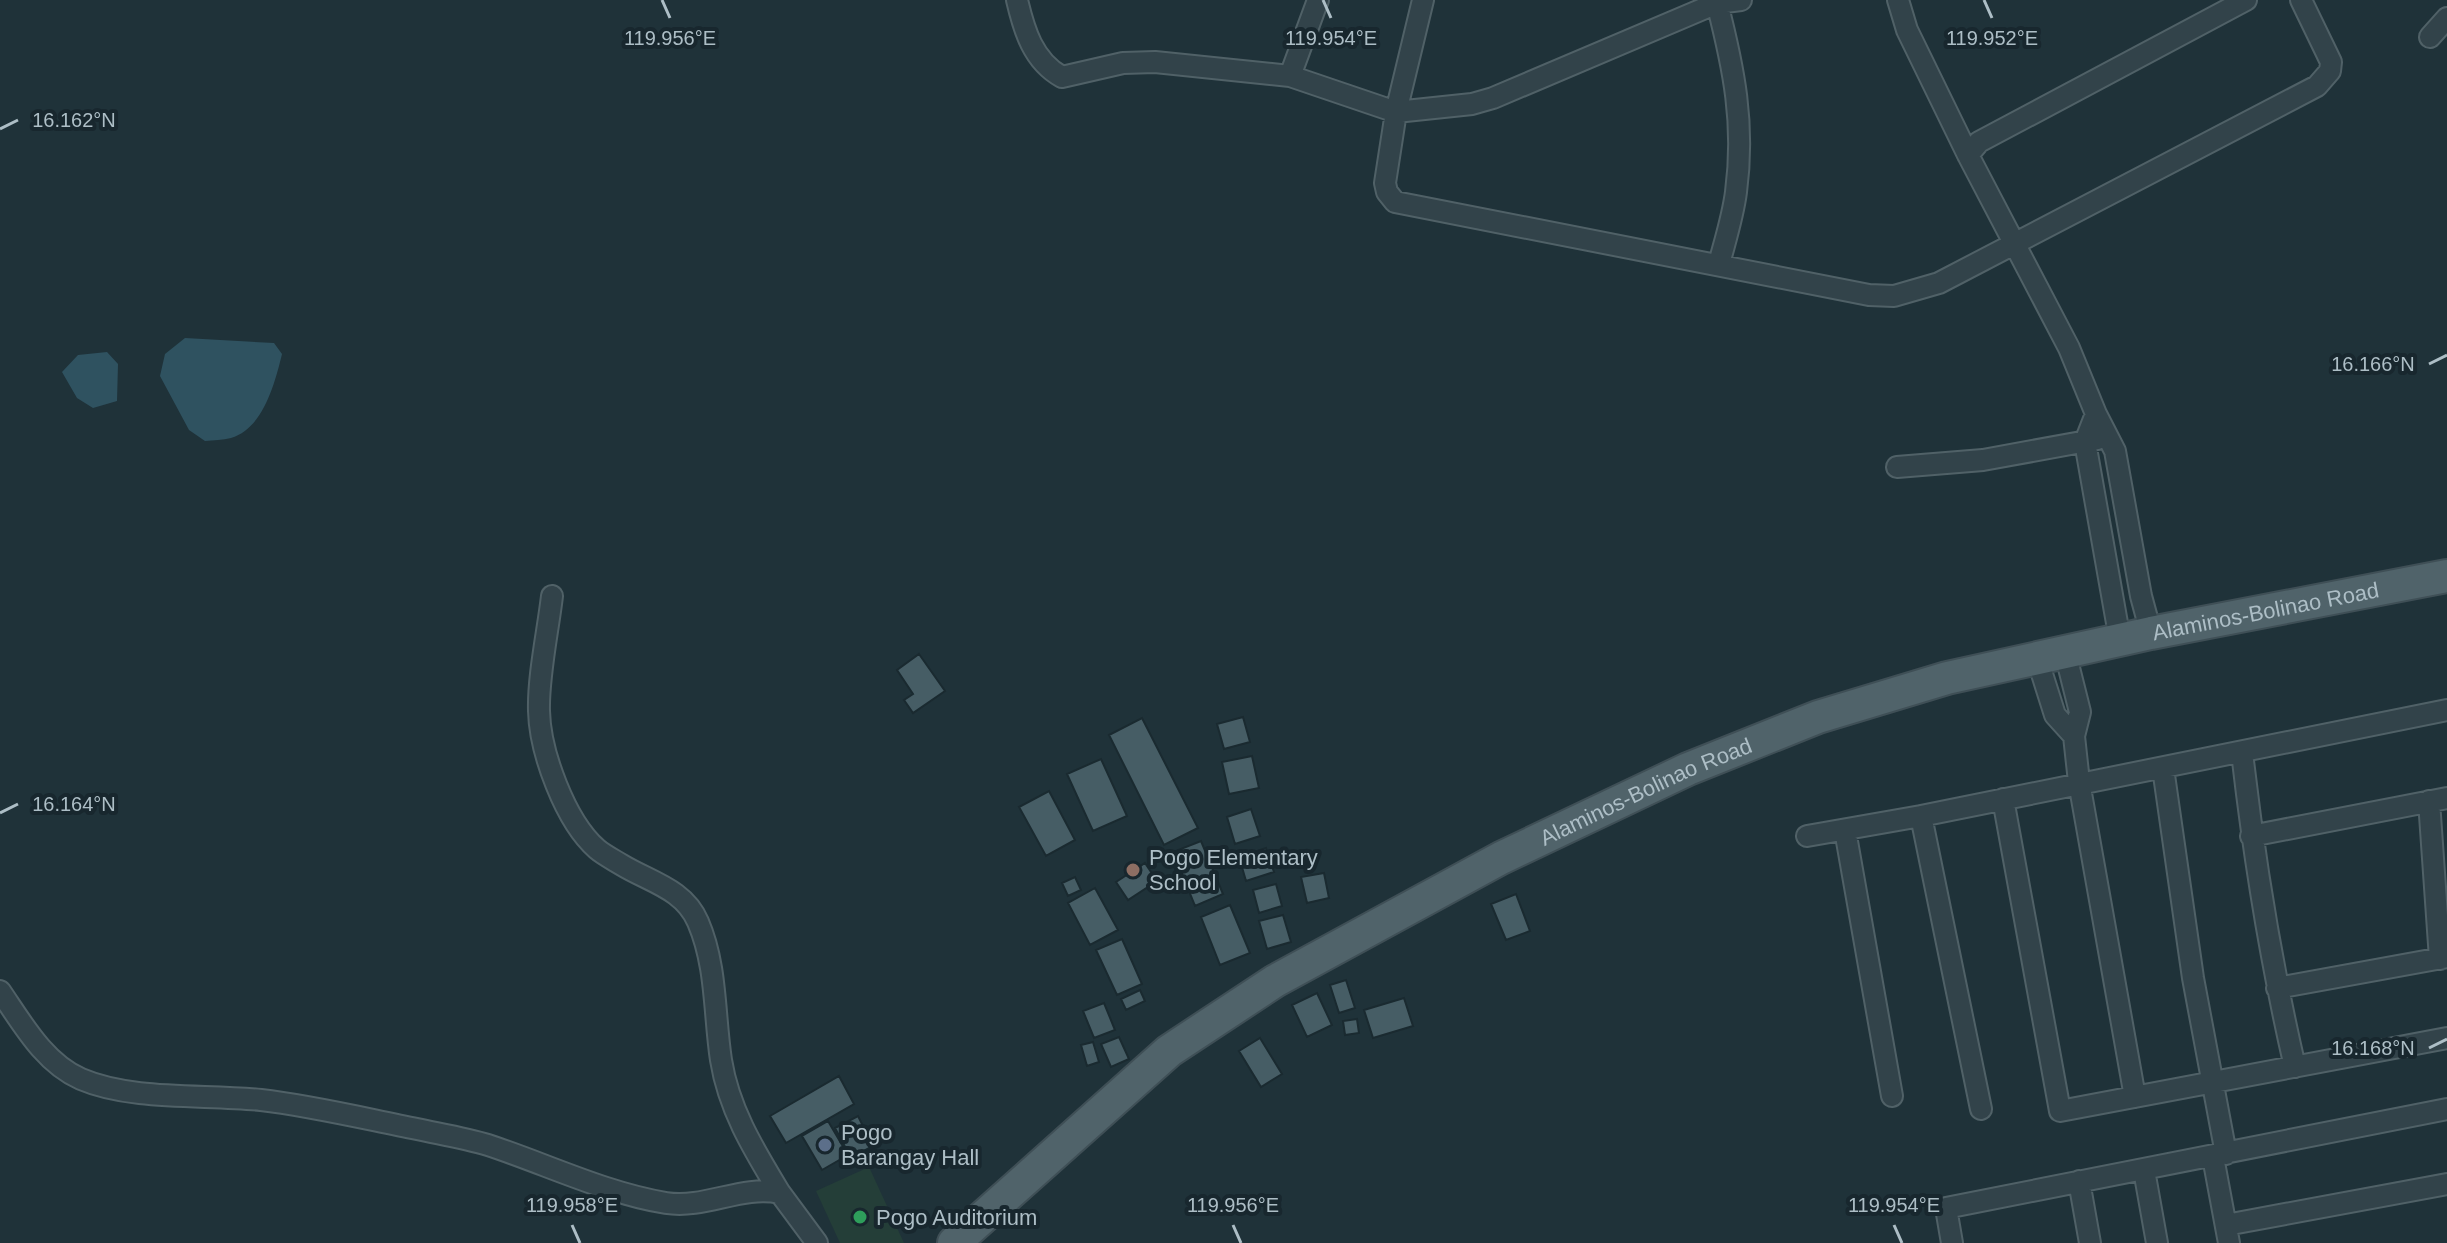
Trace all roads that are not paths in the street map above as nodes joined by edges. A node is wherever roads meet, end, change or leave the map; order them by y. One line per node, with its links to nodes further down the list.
1 (1017, 0): 11 (street)
2 (1318, 0): 11 (street)
3 (1423, 0): 12 (street)
4 (1741, 0): 8 (street)
5 (1898, 0): 13 (street)
6 (2246, 0): 13 (street)
7 (2301, 0): 14 (street)
8 (1717, 3): 12 (street); 15 (street)
9 (2447, 18): 10 (street)
10 (2430, 37)
11 (1290, 76): 12 (street)
12 (1396, 112): 15 (street)
13 (1968, 155): 14 (street)
14 (2014, 243): 15 (street); 16 (street)
15 (1719, 264)
16 (2096, 414): 17 (street); 18 (street)
17 (2110, 436): 18 (street); 22 (street)
18 (2085, 442): 19 (street); 22 (street)
19 (1897, 467)
20 (2447, 576): 22 (main road, Alaminos-Bolinao Road)
21 (552, 596): 49 (street)
22 (2135, 636): 23 (main road, Alaminos-Bolinao Road)
23 (2051, 655): 25 (street); 25 (street); 52 (main road, Alaminos-Bolinao Road)
24 (2447, 710): 26 (street)
25 (2074, 736): 28 (street)
26 (2242, 752): 27 (street); 34 (street)
27 (2163, 768): 28 (street); 40 (street)
28 (2079, 782): 29 (street); 42 (street)
29 (2003, 799): 31 (street); 42 (street)
30 (2438, 800): 34 (street); 35 (street)
31 (1921, 816): 32 (street); 43 (street)
32 (1845, 830): 33 (street); 41 (street)
33 (1807, 836)
34 (2251, 836): 36 (street)
35 (2444, 958): 36 (street)
36 (2277, 988): 39 (street)
37 (0, 991): 49 (street)
38 (2447, 1038): 39 (street)
39 (2295, 1067): 40 (street)
40 (2212, 1082): 42 (street); 45 (street)
41 (1892, 1096)
42 (2135, 1097)
43 (1981, 1109)
44 (2447, 1109): 45 (street)
45 (2219, 1155): 46 (street); 50 (street)
46 (2144, 1170): 47 (street); 55 (street)
47 (2079, 1181): 53 (street); 54 (street)
48 (2447, 1184): 50 (street)
49 (780, 1193): 51 (street)
50 (2227, 1234)
51 (817, 1243)
52 (954, 1243)
53 (1952, 1243)
54 (2090, 1243)
55 (2157, 1243)

